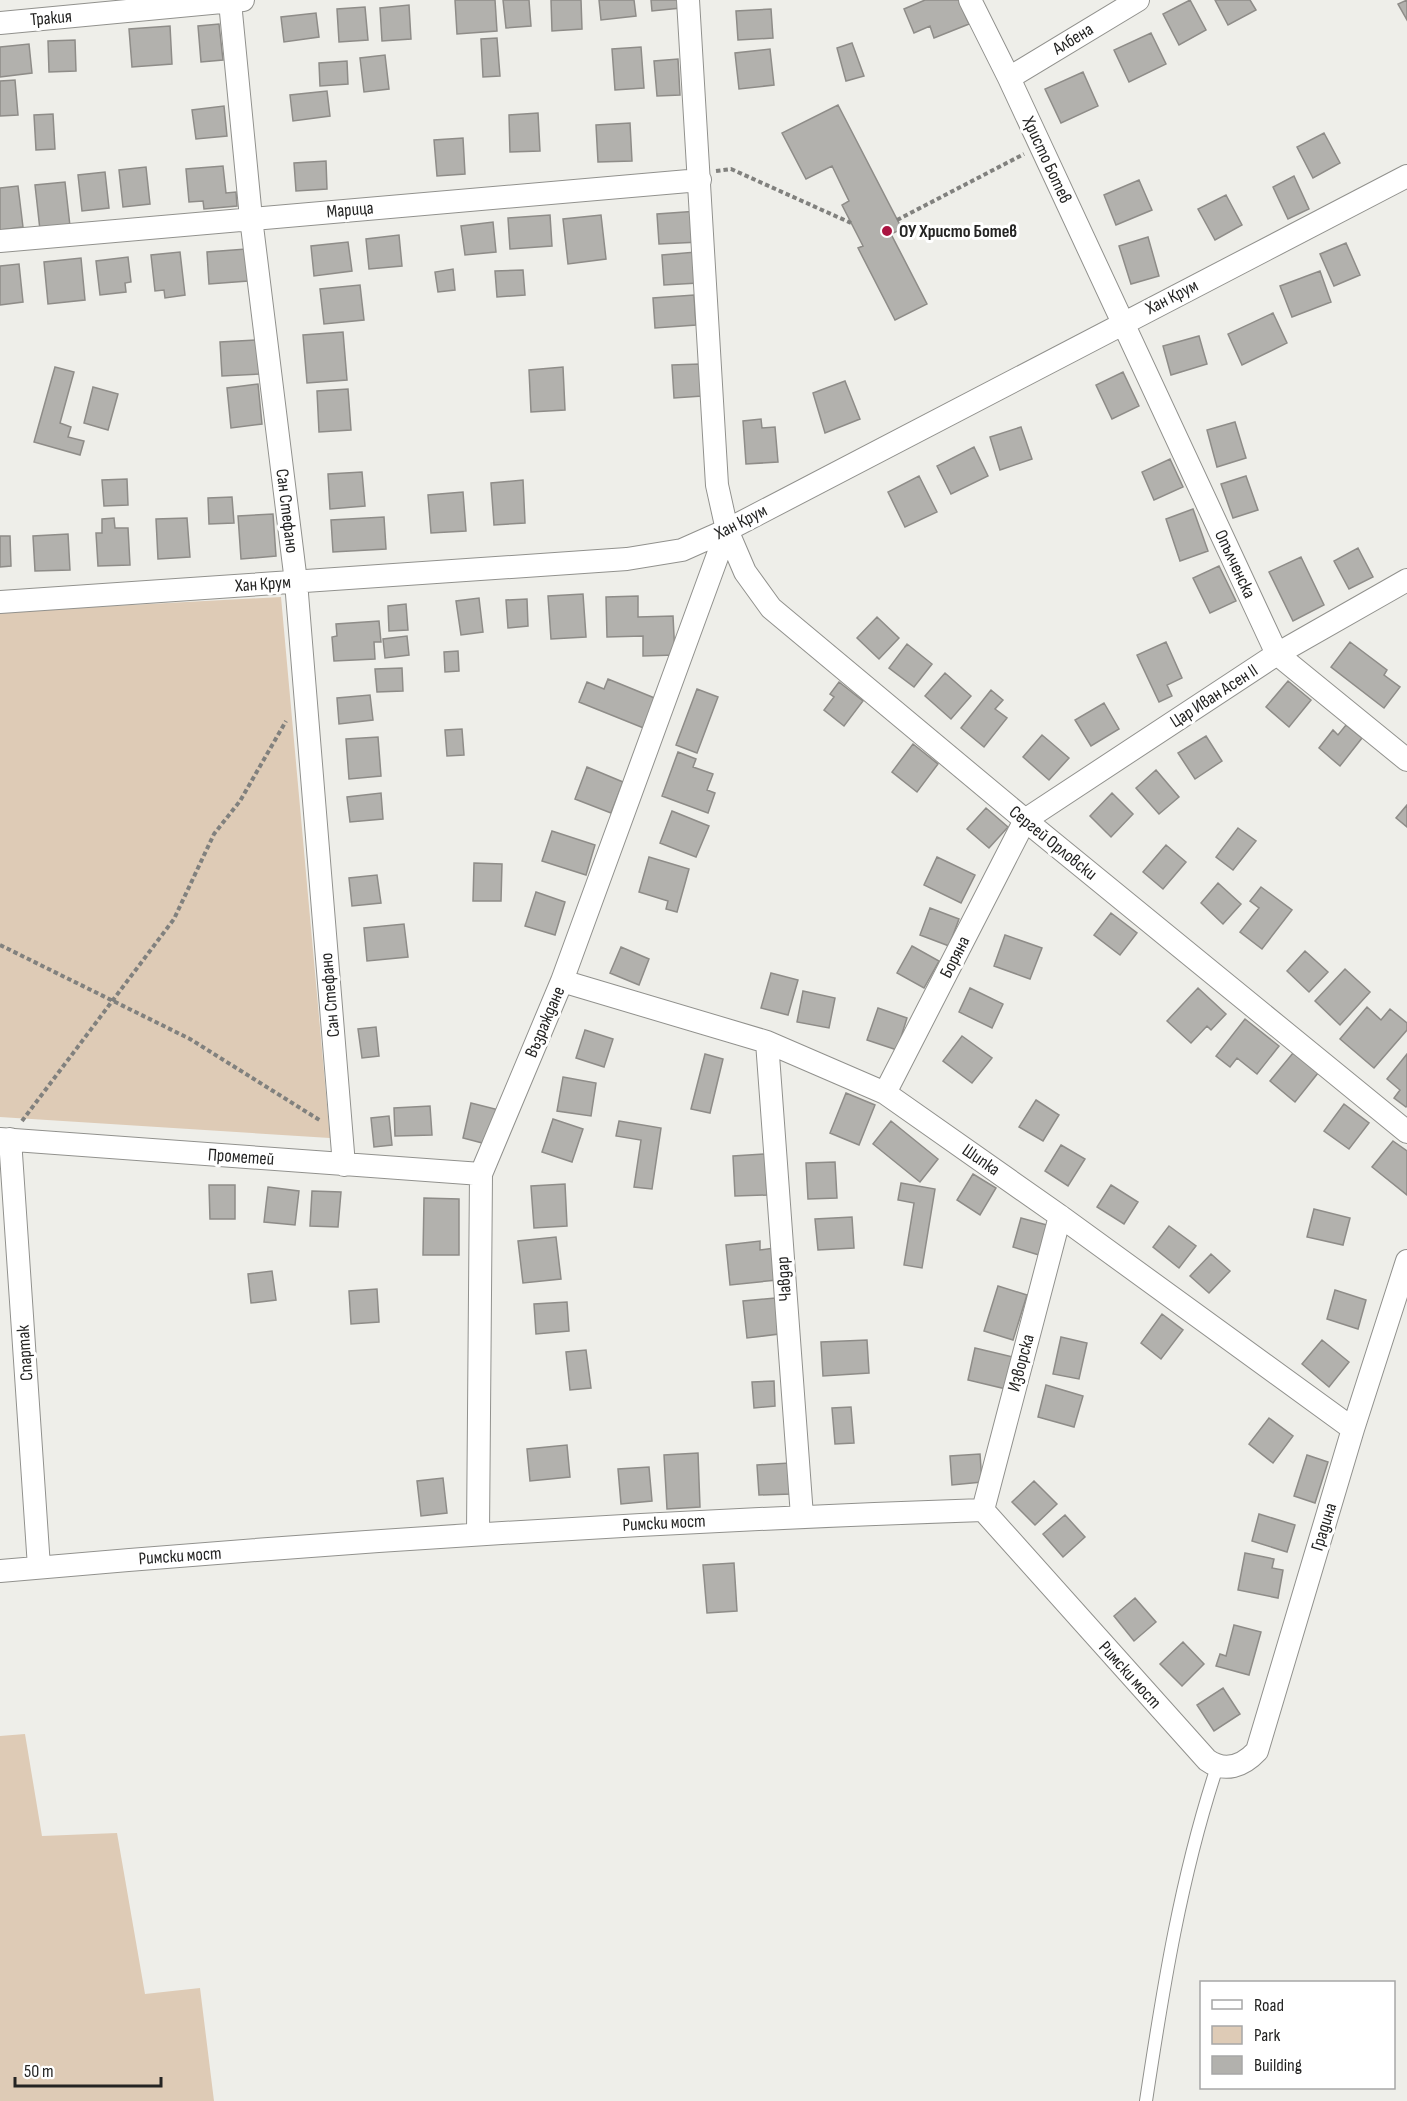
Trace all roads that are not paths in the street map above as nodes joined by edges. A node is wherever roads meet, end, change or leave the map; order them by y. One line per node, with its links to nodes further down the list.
1 (688, 0): 8 (street, Сергей Орловски)
2 (970, 0): 6 (street, Христо Ботев)
3 (1138, 0): 6 (street, Албена)
4 (237, 1): 5 (street, Тракия); 9 (street, Сан Стефано)
5 (0, 23)
6 (1009, 78): 11 (street, Христо Ботев)
7 (1407, 176): 11 (street, Хан Крум)
8 (700, 177): 9 (street, Марица); 12 (street, Сергей Орловски)
9 (251, 218): 10 (street, Марица); 14 (street, Сан Стефано)
10 (0, 241)
11 (1123, 322): 12 (street, Хан Крум); 16 (street, Опълченска)
12 (727, 530): 14 (street, Хан Крум); 18 (street, Сергей Орловски); 19 (street, Възраждане)
13 (1407, 580): 16 (street, Цар Иван Асен II)
14 (296, 582): 15 (street, Хан Крум); 24 (street, Сан Стефано)
15 (0, 602)
16 (1277, 654): 17 (street, Опълченска); 18 (street, Цар Иван Асен II)
17 (1407, 760)
18 (1025, 820): 21 (street, Боряна); 22 (street, Сергей Орловски)
19 (562, 981): 20 (street, Шипка); 25 (street, Възраждане)
20 (767, 1042): 21 (street, Шипка); 30 (street, Чавдар)
21 (885, 1093): 26 (street, Шипка)
22 (1407, 1132)
23 (5, 1139): 24 (street, Прометей); 32 (street, Спартак)
24 (344, 1165): 25 (street, Прометей)
25 (482, 1174): 31 (street, Възраждане)
26 (1060, 1216): 28 (street, Шипка); 29 (street, Изворска)
27 (1407, 1261): 28 (street, Градина)
28 (1353, 1430): 34 (street, Градина)
29 (983, 1510): 30 (street, Римски мост); 34 (street, Римски мост)
30 (801, 1516): 31 (street, Римски мост)
31 (478, 1533): 32 (street, Римски мост)
32 (39, 1568): 33 (street, Римски мост)
33 (0, 1571)
34 (1216, 1767): 35 (lane)
35 (1146, 2101)

